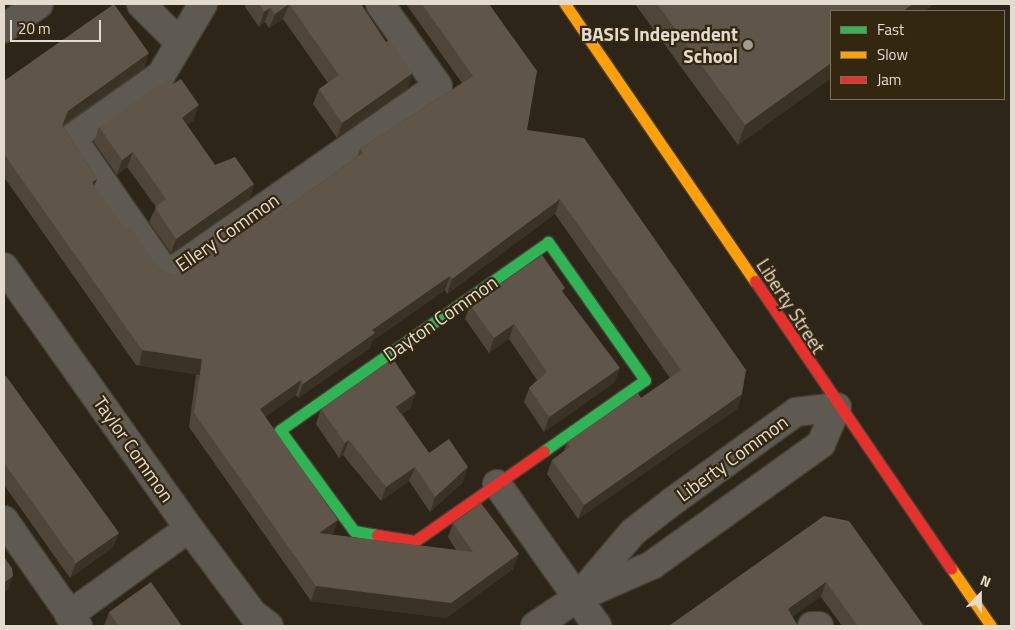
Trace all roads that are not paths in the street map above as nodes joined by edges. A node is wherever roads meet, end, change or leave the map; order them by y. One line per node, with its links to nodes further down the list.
1 (39, 4): 6 (street)
2 (141, 4): 7 (street)
3 (203, 4): 7 (street, Ellery Common)
4 (380, 4): 7 (street, Ellery Common)
5 (565, 4): 9 (street, Liberty Street)
6 (4, 28)
7 (180, 43)
8 (4, 267): 13 (street, Taylor Common)
9 (837, 407): 11 (street, Liberty Common); 14 (street, Liberty Common); 22 (street, Liberty Street)
10 (496, 484): 10 (street, Dayton Common); 15 (street)
11 (674, 501): 14 (street); 15 (street, Liberty Common)
12 (4, 520): 16 (street)
13 (189, 528): 16 (street); 17 (street, Taylor Common)
14 (696, 533): 15 (street, Liberty Common)
15 (577, 598): 18 (street, Liberty Common); 19 (street)
16 (73, 620)
17 (269, 626)
18 (535, 626)
19 (597, 626)
20 (812, 626): 21 (street)
21 (819, 626)
22 (991, 626)

